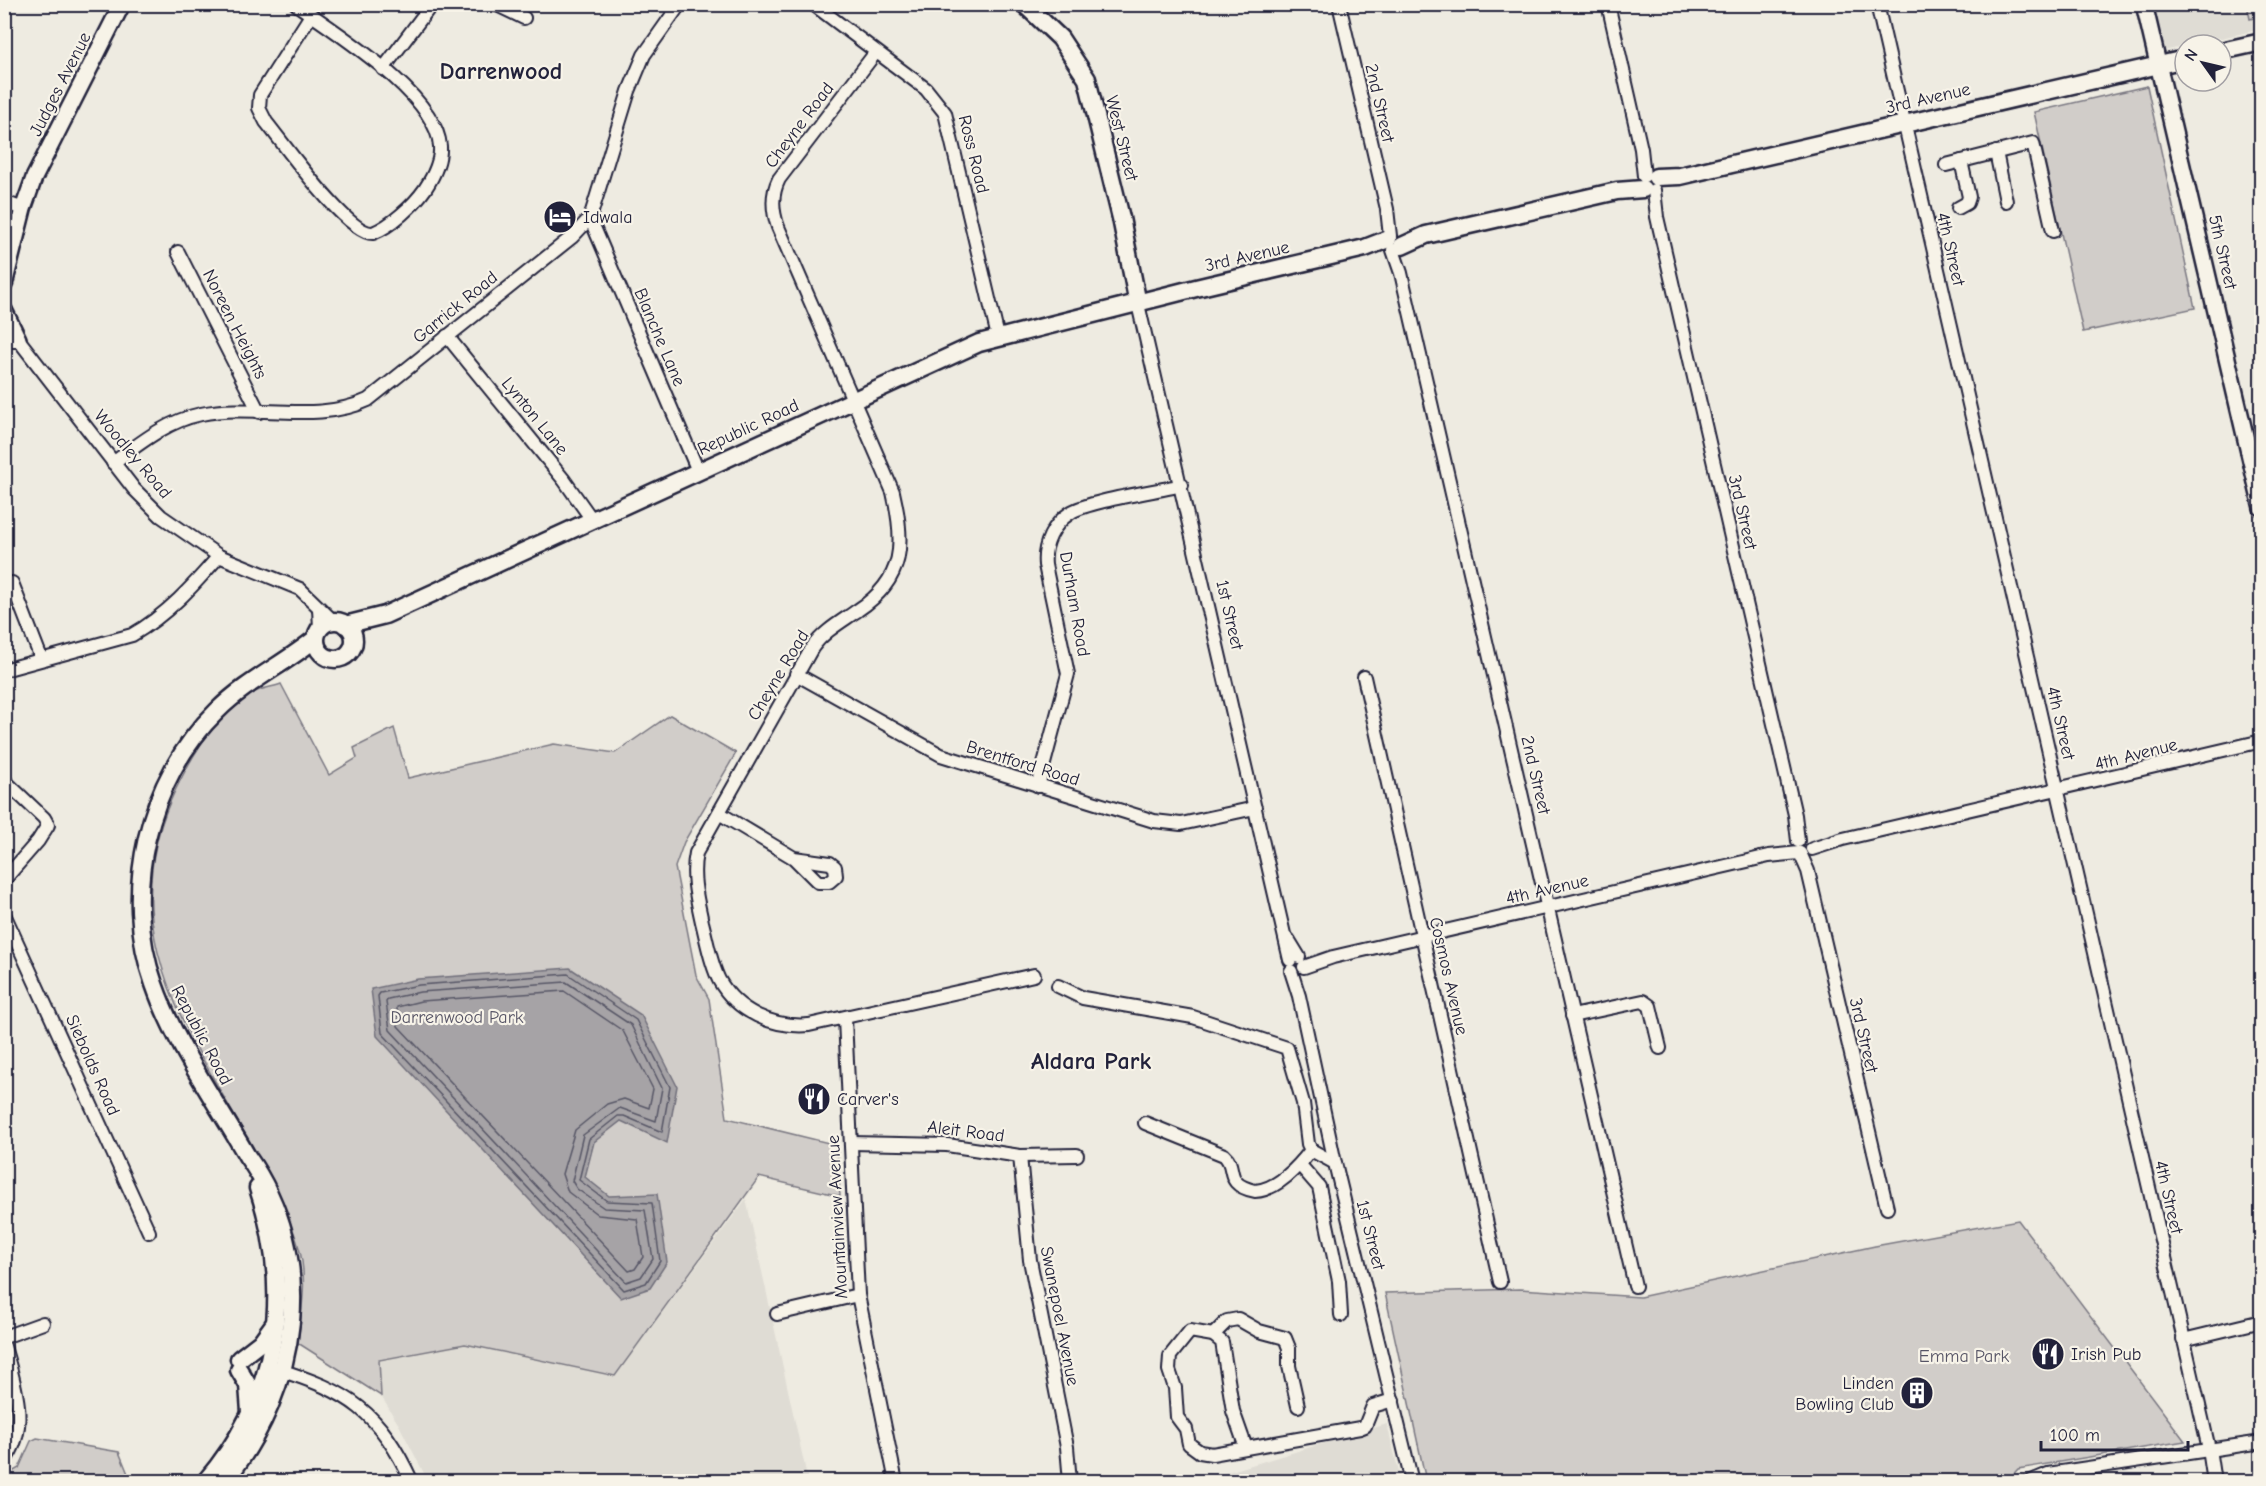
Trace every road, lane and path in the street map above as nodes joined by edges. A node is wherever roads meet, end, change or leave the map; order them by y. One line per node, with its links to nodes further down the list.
1 (122, 4): 28 (street, Judges Avenue)
2 (296, 4): 12 (street)
3 (432, 4): 19 (street)
4 (495, 4): 13 (street)
5 (681, 4): 29 (street, Garrick Road)
6 (813, 4): 16 (street, Ross Road)
7 (1339, 4): 31 (street, 2nd Street)
8 (1608, 4): 24 (street, 3rd Street)
9 (1876, 4): 20 (street, 4th Street)
10 (2144, 4): 18 (street, 5th Street)
11 (1025, 5): 34 (main road, West Street)
12 (311, 15): 19 (street); 19 (street)
13 (524, 18)
14 (2262, 42): 15 (main road)
15 (2233, 48)
16 (876, 52): 38 (street, Ross Road); 40 (street, Cheyne Road)
17 (2173, 62): 18 (main road, 3rd Avenue)
18 (2159, 65): 20 (main road, 3rd Avenue); 45 (street, 5th Street)
19 (383, 69)
20 (1904, 124): 24 (main road, 3rd Avenue); 61 (street, 4th Street)
21 (1995, 153): 22 (street); 25 (street); 30 (street)
22 (1961, 161): 23 (street); 27 (street)
23 (1946, 165)
24 (1649, 183): 31 (main road, 3rd Avenue); 64 (street, 3rd Street)
25 (2006, 201)
26 (4, 202): 28 (street)
27 (1958, 208)
28 (22, 209): 33 (street, Judges Avenue)
29 (590, 218): 37 (street, Garrick Road); 43 (street, Blanche Lane)
30 (2053, 231)
31 (1395, 242): 34 (main road, 3rd Avenue); 67 (street, 2nd Street)
32 (178, 252): 41 (street, Noreen Heights)
33 (4, 285)
34 (1138, 304): 38 (main road, Republic Road); 44 (street, 1st Street)
35 (4, 310): 39 (street)
36 (4, 330): 39 (street, Woodley Road)
37 (447, 336): 41 (street, Garrick Road); 46 (street, Lynton Lane)
38 (998, 337): 40 (main road, Republic Road)
39 (11, 339): 42 (street, Woodley Road)
40 (853, 401): 43 (main road, Republic Road); 56 (street, Cheyne Road)
41 (259, 412): 42 (street, Garrick Road)
42 (113, 462): 47 (street, Woodley Road)
43 (698, 471): 46 (main road, Republic Road)
44 (1182, 485): 60 (street, Durham Road); 62 (street, 1st Street)
45 (2262, 508)
46 (593, 521): 49 (main road, Republic Road)
47 (219, 556): 50 (street, Woodley Road); 53 (street)
48 (12, 583): 53 (street)
49 (385, 615): 50 (main road, Republic Road); 51 (main road, Republic Road)
50 (328, 628): 51 (main road); 52 (main road); 54 (main road, Republic Road)
51 (353, 643): 52 (main road)
52 (324, 655): 54 (main road, Republic Road)
53 (42, 658): 55 (street)
54 (289, 660): 80 (main road, Republic Road)
55 (4, 670)
56 (796, 674): 60 (street, Brentford Road); 63 (street, Cheyne Road)
57 (1365, 677): 69 (street, Cosmos Avenue)
58 (2262, 741): 61 (street, 4th Avenue)
59 (4, 780): 66 (street)
60 (1038, 786): 62 (street, Brentford Road)
61 (2058, 791): 64 (street, 4th Avenue); 96 (street, 4th Street)
62 (1256, 808): 70 (street, 1st Street)
63 (719, 813): 65 (street); 74 (street, Cheyne Road)
64 (1804, 847): 67 (street, 4th Avenue); 84 (street, 3rd Street)
65 (794, 858)
66 (4, 880)
67 (1548, 907): 69 (street, 4th Avenue); 73 (street, 2nd Street)
68 (4, 914): 85 (street, Siebolds Road)
69 (1422, 936): 70 (street, 4th Avenue); 86 (street, Cosmos Avenue)
70 (1298, 964): 82 (street, 1st Street)
71 (1034, 975): 74 (street, Cheyne Road)
72 (1058, 986): 78 (street)
73 (1572, 1016): 75 (street); 87 (street, 2nd Street)
74 (845, 1019): 77 (street, Mountainview Avenue)
75 (1660, 1048)
76 (1145, 1122): 83 (street)
77 (851, 1143): 81 (street, Aleit Road); 88 (street, Mountainview Avenue)
78 (1311, 1150): 82 (street); 83 (street)
79 (1077, 1155): 81 (street, Aleit Road)
80 (247, 1156): 93 (main road, Republic Road); 98 (main road, Republic Road)
81 (1020, 1156): 110 (street, Swanepoel Avenue)
82 (1335, 1163): 99 (street, 1st Street)
83 (1300, 1165): 90 (street)
84 (1887, 1208)
85 (149, 1232)
86 (1500, 1282)
87 (1635, 1286)
88 (858, 1295): 89 (street); 109 (street, Mountainview Avenue)
89 (777, 1314)
90 (1341, 1315)
91 (2262, 1321): 96 (street)
92 (43, 1323): 95 (street)
93 (274, 1324): 98 (main road, Republic Road); 101 (main road)
94 (1213, 1335): 100 (street); 103 (street); 103 (street)
95 (4, 1337)
96 (2183, 1340): 104 (street, 4th Street)
97 (4, 1346): 105 (street)
98 (274, 1372): 101 (main road, Republic Road); 107 (main road, Republic Road); 108 (street)
99 (1393, 1400): 103 (street); 111 (street, 1st Street)
100 (1298, 1406)
101 (250, 1415): 106 (main road, Republic Road)
102 (2262, 1442): 104 (street)
103 (1246, 1448)
104 (2210, 1449): 112 (street); 113 (street, 4th Street)
105 (4, 1461)
106 (205, 1482)
107 (224, 1482)
108 (412, 1482)
109 (896, 1482)
110 (1070, 1482)
111 (1412, 1482)
112 (2029, 1482)
113 (2214, 1482)

